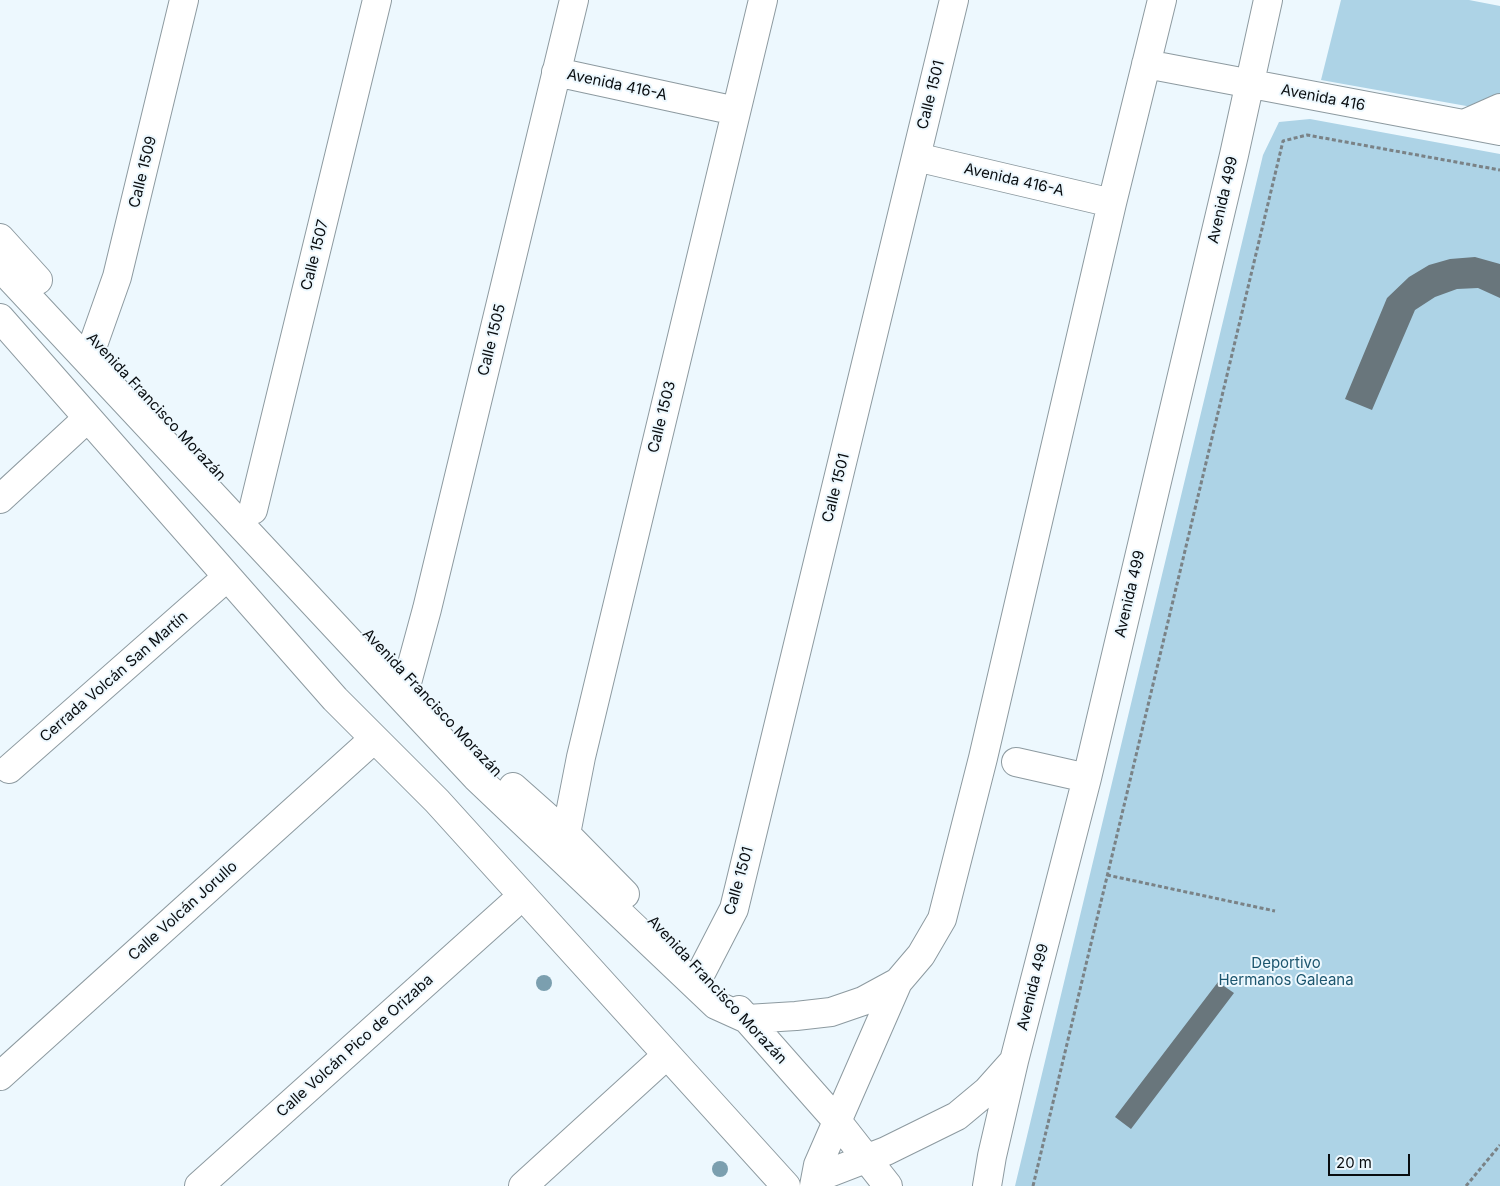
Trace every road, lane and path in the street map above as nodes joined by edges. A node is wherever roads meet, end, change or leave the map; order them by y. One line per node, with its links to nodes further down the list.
1 (184, 0): 22 (street, Calle 1509)
2 (377, 0): 25 (street, Calle 1507)
3 (574, 0): 9 (street, Calle 1505)
4 (763, 0): 12 (street, Calle 1503)
5 (954, 0): 15 (street, Calle 1501)
6 (1162, 0): 8 (street)
7 (1268, 0): 10 (street, Avenida 499)
8 (1146, 64): 10 (street, Avenida 416); 17 (street)
9 (556, 72): 12 (street, Avenida 416-A); 27 (street, Calle 1505)
10 (1250, 84): 13 (street, Avenida 416); 31 (street, Avenida 499)
11 (1500, 108): 13 (street)
12 (736, 111): 32 (street, Calle 1503)
13 (1464, 124): 14 (street, Avenida 416)
14 (1500, 131)
15 (916, 157): 17 (street, Avenida 416-A); 36 (street, Calle 1501)
16 (1500, 170): 33 (path)
17 (1112, 203): 37 (street)
18 (0, 238): 22 (street, Avenida Francisco Morazán)
19 (0, 266): 38 (street)
20 (0, 318): 49 (street)
21 (0, 336): 23 (street)
22 (94, 342): 25 (street, Avenida Francisco Morazán)
23 (80, 426): 24 (street); 26 (street)
24 (0, 499)
25 (253, 510): 27 (street, Avenida Francisco Morazán)
26 (218, 585): 28 (street); 30 (street, Cerrada Volcán San Martín)
27 (408, 679): 32 (street, Avenida Francisco Morazán)
28 (366, 746): 34 (street); 41 (street, Calle Volcán Jorullo)
29 (1016, 762): 31 (street)
30 (9, 770)
31 (1087, 778): 39 (street, Avenida 499)
32 (566, 834): 36 (street, Avenida Francisco Morazán)
33 (1107, 875): 35 (path); 52 (path)
34 (510, 906): 40 (street); 46 (street, Calle Volcán Pico de Orizaba)
35 (1275, 912)
36 (702, 971): 38 (street, Avenida Francisco Morazán)
37 (898, 982): 38 (street); 42 (street)
38 (747, 1019): 42 (street, Avenida Francisco Morazán)
39 (1014, 1061): 44 (street); 51 (street, Avenida 499)
40 (657, 1064): 47 (street); 48 (street)
41 (0, 1076)
42 (837, 1121): 44 (street, Avenida Francisco Morazán); 45 (street)
43 (1500, 1145): 53 (path)
44 (867, 1159): 45 (street); 50 (street, Avenida Francisco Morazán)
45 (815, 1182)
46 (199, 1186)
47 (523, 1186)
48 (770, 1186)
49 (786, 1186)
50 (888, 1186)
51 (987, 1186)
52 (1033, 1186)
53 (1466, 1186)

